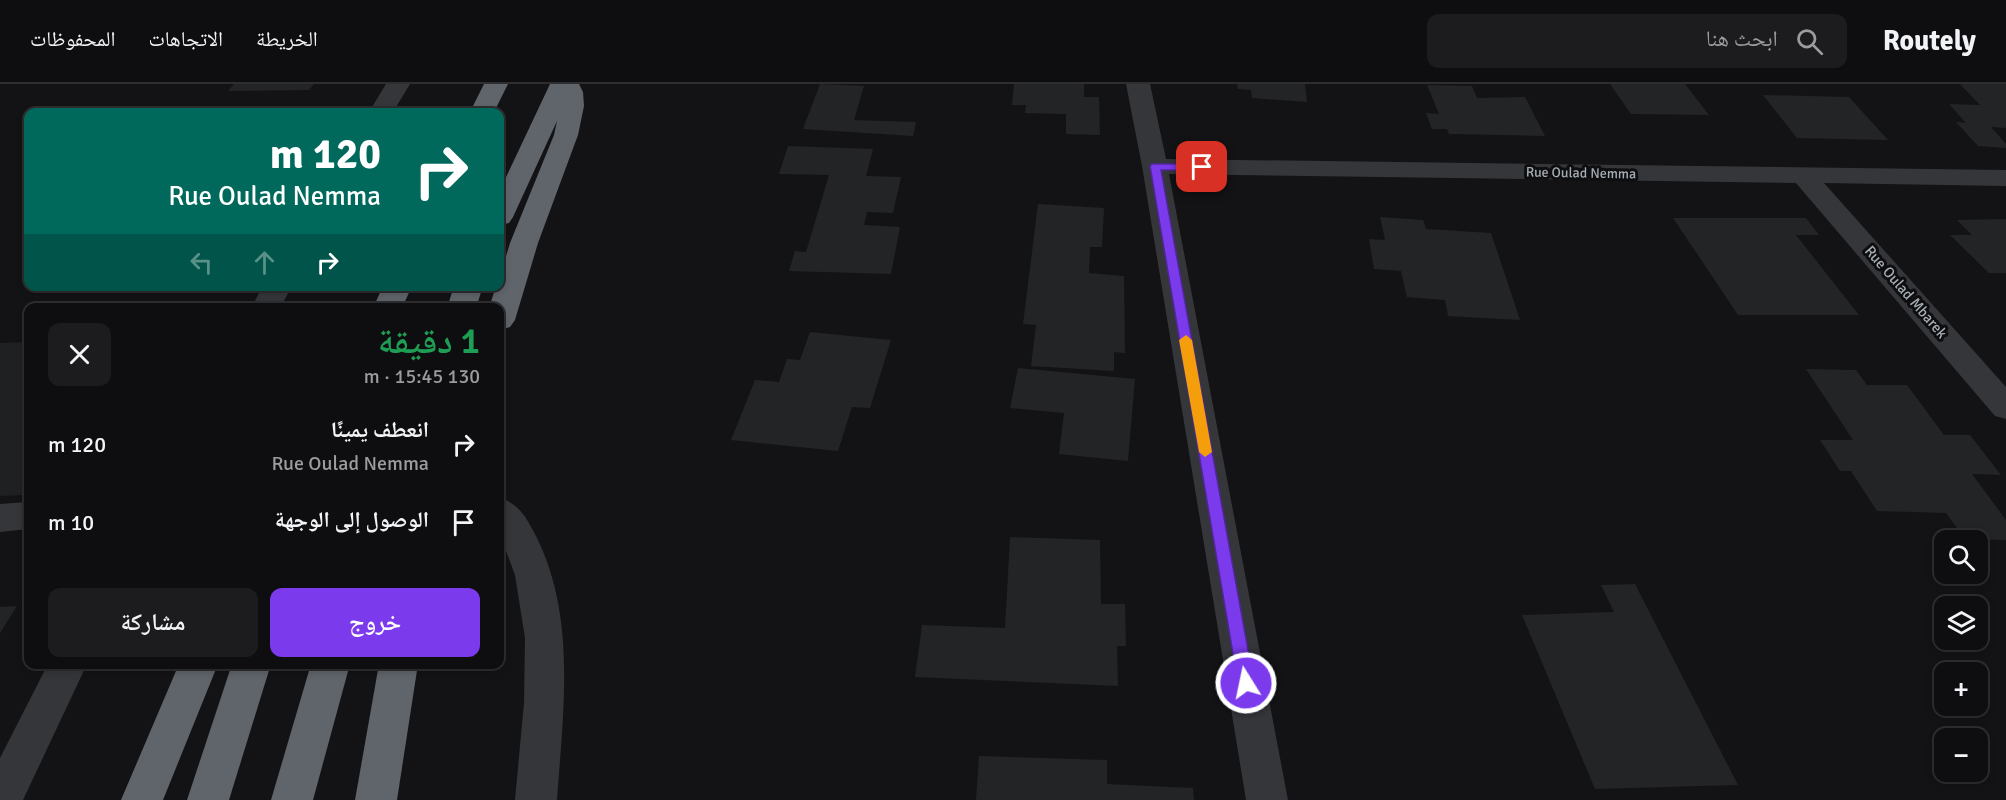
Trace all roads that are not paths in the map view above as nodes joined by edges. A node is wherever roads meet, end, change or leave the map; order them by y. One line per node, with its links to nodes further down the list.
1 (398, 84): 6 (street)
2 (496, 84): 7 (highway)
3 (562, 84): 11 (highway)
4 (567, 84): 12 (highway)
5 (1138, 84): 8 (street)
6 (383, 108)
7 (484, 108)
8 (1155, 166): 9 (street, Rue Oulad Nemma); 28 (street)
9 (1805, 177): 10 (street, Rue Oulad Nemma); 13 (street, Rue Oulad Mbarek)
10 (2006, 178)
11 (504, 208)
12 (504, 307)
13 (2006, 408)
14 (24, 516): 16 (street)
15 (504, 516): 27 (street)
16 (0, 518)
17 (66, 669): 22 (street)
18 (197, 669): 23 (highway)
19 (250, 669): 24 (highway)
20 (330, 669): 25 (highway)
21 (398, 669): 26 (highway)
22 (1, 800)
23 (142, 800)
24 (208, 800)
25 (291, 800)
26 (376, 800)
27 (536, 800)
28 (1267, 800)

